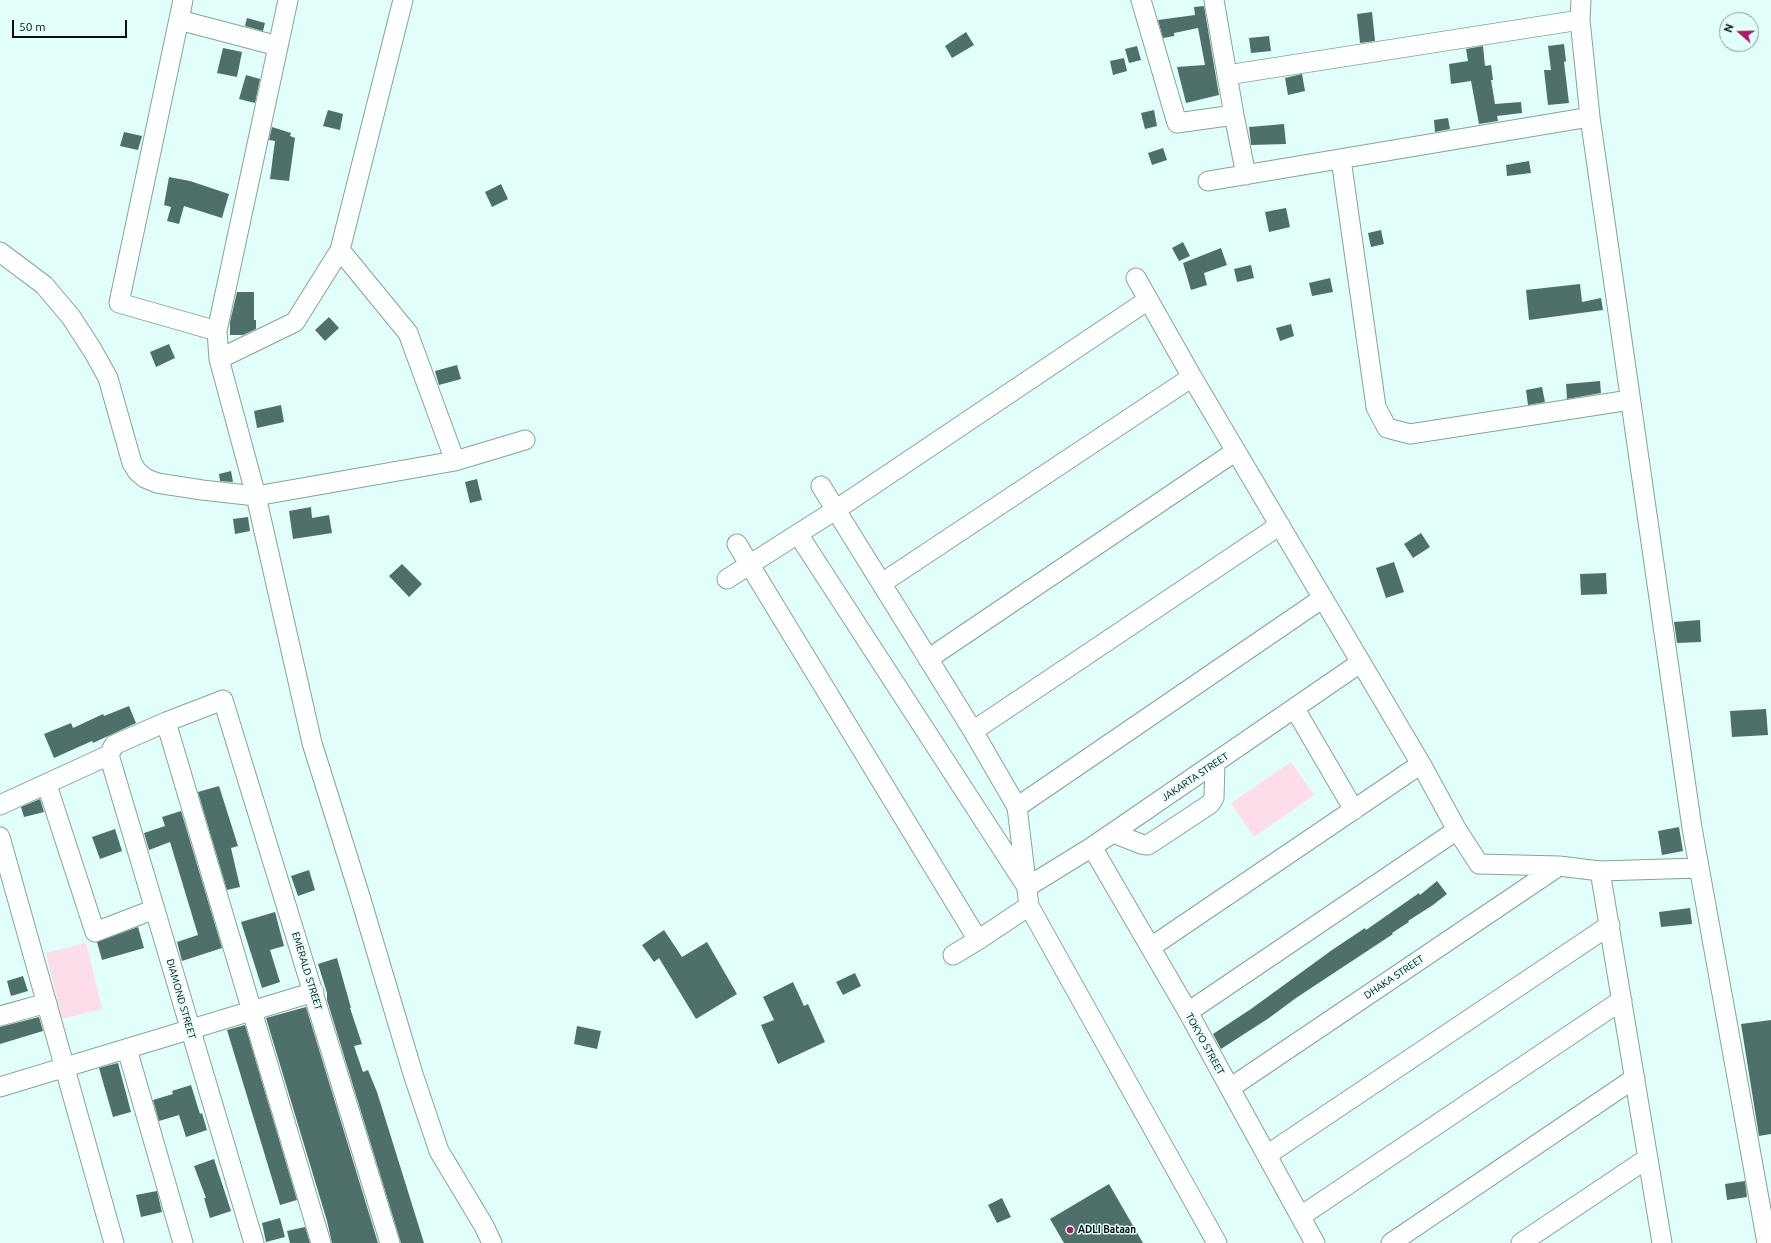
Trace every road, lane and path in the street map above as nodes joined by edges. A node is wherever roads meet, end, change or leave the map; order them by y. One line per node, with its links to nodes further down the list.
1 (184, 0): 7 (street)
2 (288, 0): 9 (street)
3 (403, 0): 16 (street)
4 (1141, 0): 11 (street)
5 (1214, 0): 10 (street)
6 (1581, 0): 8 (street)
7 (179, 20): 9 (street); 20 (street)
8 (1580, 20): 10 (street); 12 (street)
9 (278, 46): 20 (street)
10 (1227, 75): 11 (street)
11 (1234, 115): 14 (street)
12 (1590, 117): 13 (street); 23 (street)
13 (1341, 159): 14 (street); 23 (street)
14 (1246, 175): 15 (street)
15 (1208, 181)
16 (340, 250): 21 (street); 26 (street)
17 (0, 252): 28 (street)
18 (1136, 278): 19 (street)
19 (1148, 300): 22 (street); 29 (street)
20 (217, 331): 21 (street)
21 (219, 359): 28 (street)
22 (1192, 377): 25 (street); 35 (street)
23 (1630, 400): 54 (street)
24 (525, 440): 26 (street)
25 (1236, 451): 30 (street); 37 (street)
26 (455, 461): 28 (street)
27 (821, 486): 29 (street)
28 (256, 496): 84 (street)
29 (837, 509): 31 (street); 35 (street)
30 (1280, 525): 36 (street); 41 (street)
31 (798, 534): 33 (street); 56 (street)
32 (737, 544): 33 (street)
33 (749, 565): 34 (street); 60 (street)
34 (727, 579)
35 (882, 583): 37 (street)
36 (1323, 598): 38 (street); 47 (street)
37 (928, 659): 41 (street)
38 (1360, 663): 39 (street, JAKARTA STREET); 44 (street)
39 (1296, 709): 43 (street, JAKARTA STREET); 48 (street)
40 (166, 722): 42 (street); 63 (street, EMERALD STREET); 66 (street)
41 (973, 731): 47 (street)
42 (109, 755): 45 (street); 58 (street, DIAMOND STREET)
43 (1215, 763): 50 (street, JAKARTA STREET); 50 (street)
44 (1421, 764): 48 (street); 49 (street)
45 (47, 784): 46 (street); 58 (street)
46 (0, 805)
47 (1017, 807): 56 (street)
48 (1354, 810): 61 (street)
49 (1457, 830): 53 (street); 67 (street)
50 (1113, 832): 52 (street, JAKARTA STREET)
51 (0, 837): 65 (street)
52 (1092, 847): 56 (street, JAKARTA STREET); 61 (street, TOKYO STREET)
53 (1559, 866): 55 (street); 74 (street, DHAKA STREET)
54 (1699, 868): 55 (street); 89 (street)
55 (1600, 871): 59 (street)
56 (1027, 887): 57 (street)
57 (1029, 906): 60 (street); 85 (street)
58 (155, 909): 69 (street, DIAMOND STREET)
59 (1610, 925): 64 (street); 75 (street)
60 (978, 940): 62 (street)
61 (1151, 947): 67 (street, TOKYO STREET)
62 (953, 954)
63 (314, 992): 66 (street); 83 (street, EMERALD STREET)
64 (1622, 1000): 72 (street); 77 (street)
65 (47, 1003): 68 (street); 71 (street)
66 (251, 1010): 69 (street); 82 (street)
67 (1188, 1012): 74 (street, TOKYO STREET)
68 (0, 1016)
69 (190, 1029): 70 (street); 81 (street, DIAMOND STREET)
70 (126, 1049): 71 (street); 80 (street)
71 (65, 1068): 73 (street); 79 (street)
72 (1636, 1078): 76 (street); 87 (street)
73 (0, 1087)
74 (1230, 1088): 75 (street, TOKYO STREET)
75 (1267, 1155): 77 (street, TOKYO STREET)
76 (1648, 1158): 78 (street); 88 (street)
77 (1300, 1216): 86 (street, TOKYO STREET)
78 (1656, 1240)
79 (114, 1243)
80 (183, 1243)
81 (254, 1243)
82 (321, 1243)
83 (390, 1243)
84 (492, 1243)
85 (1218, 1243)
86 (1315, 1243)
87 (1390, 1243)
88 (1521, 1243)
89 (1767, 1243)

